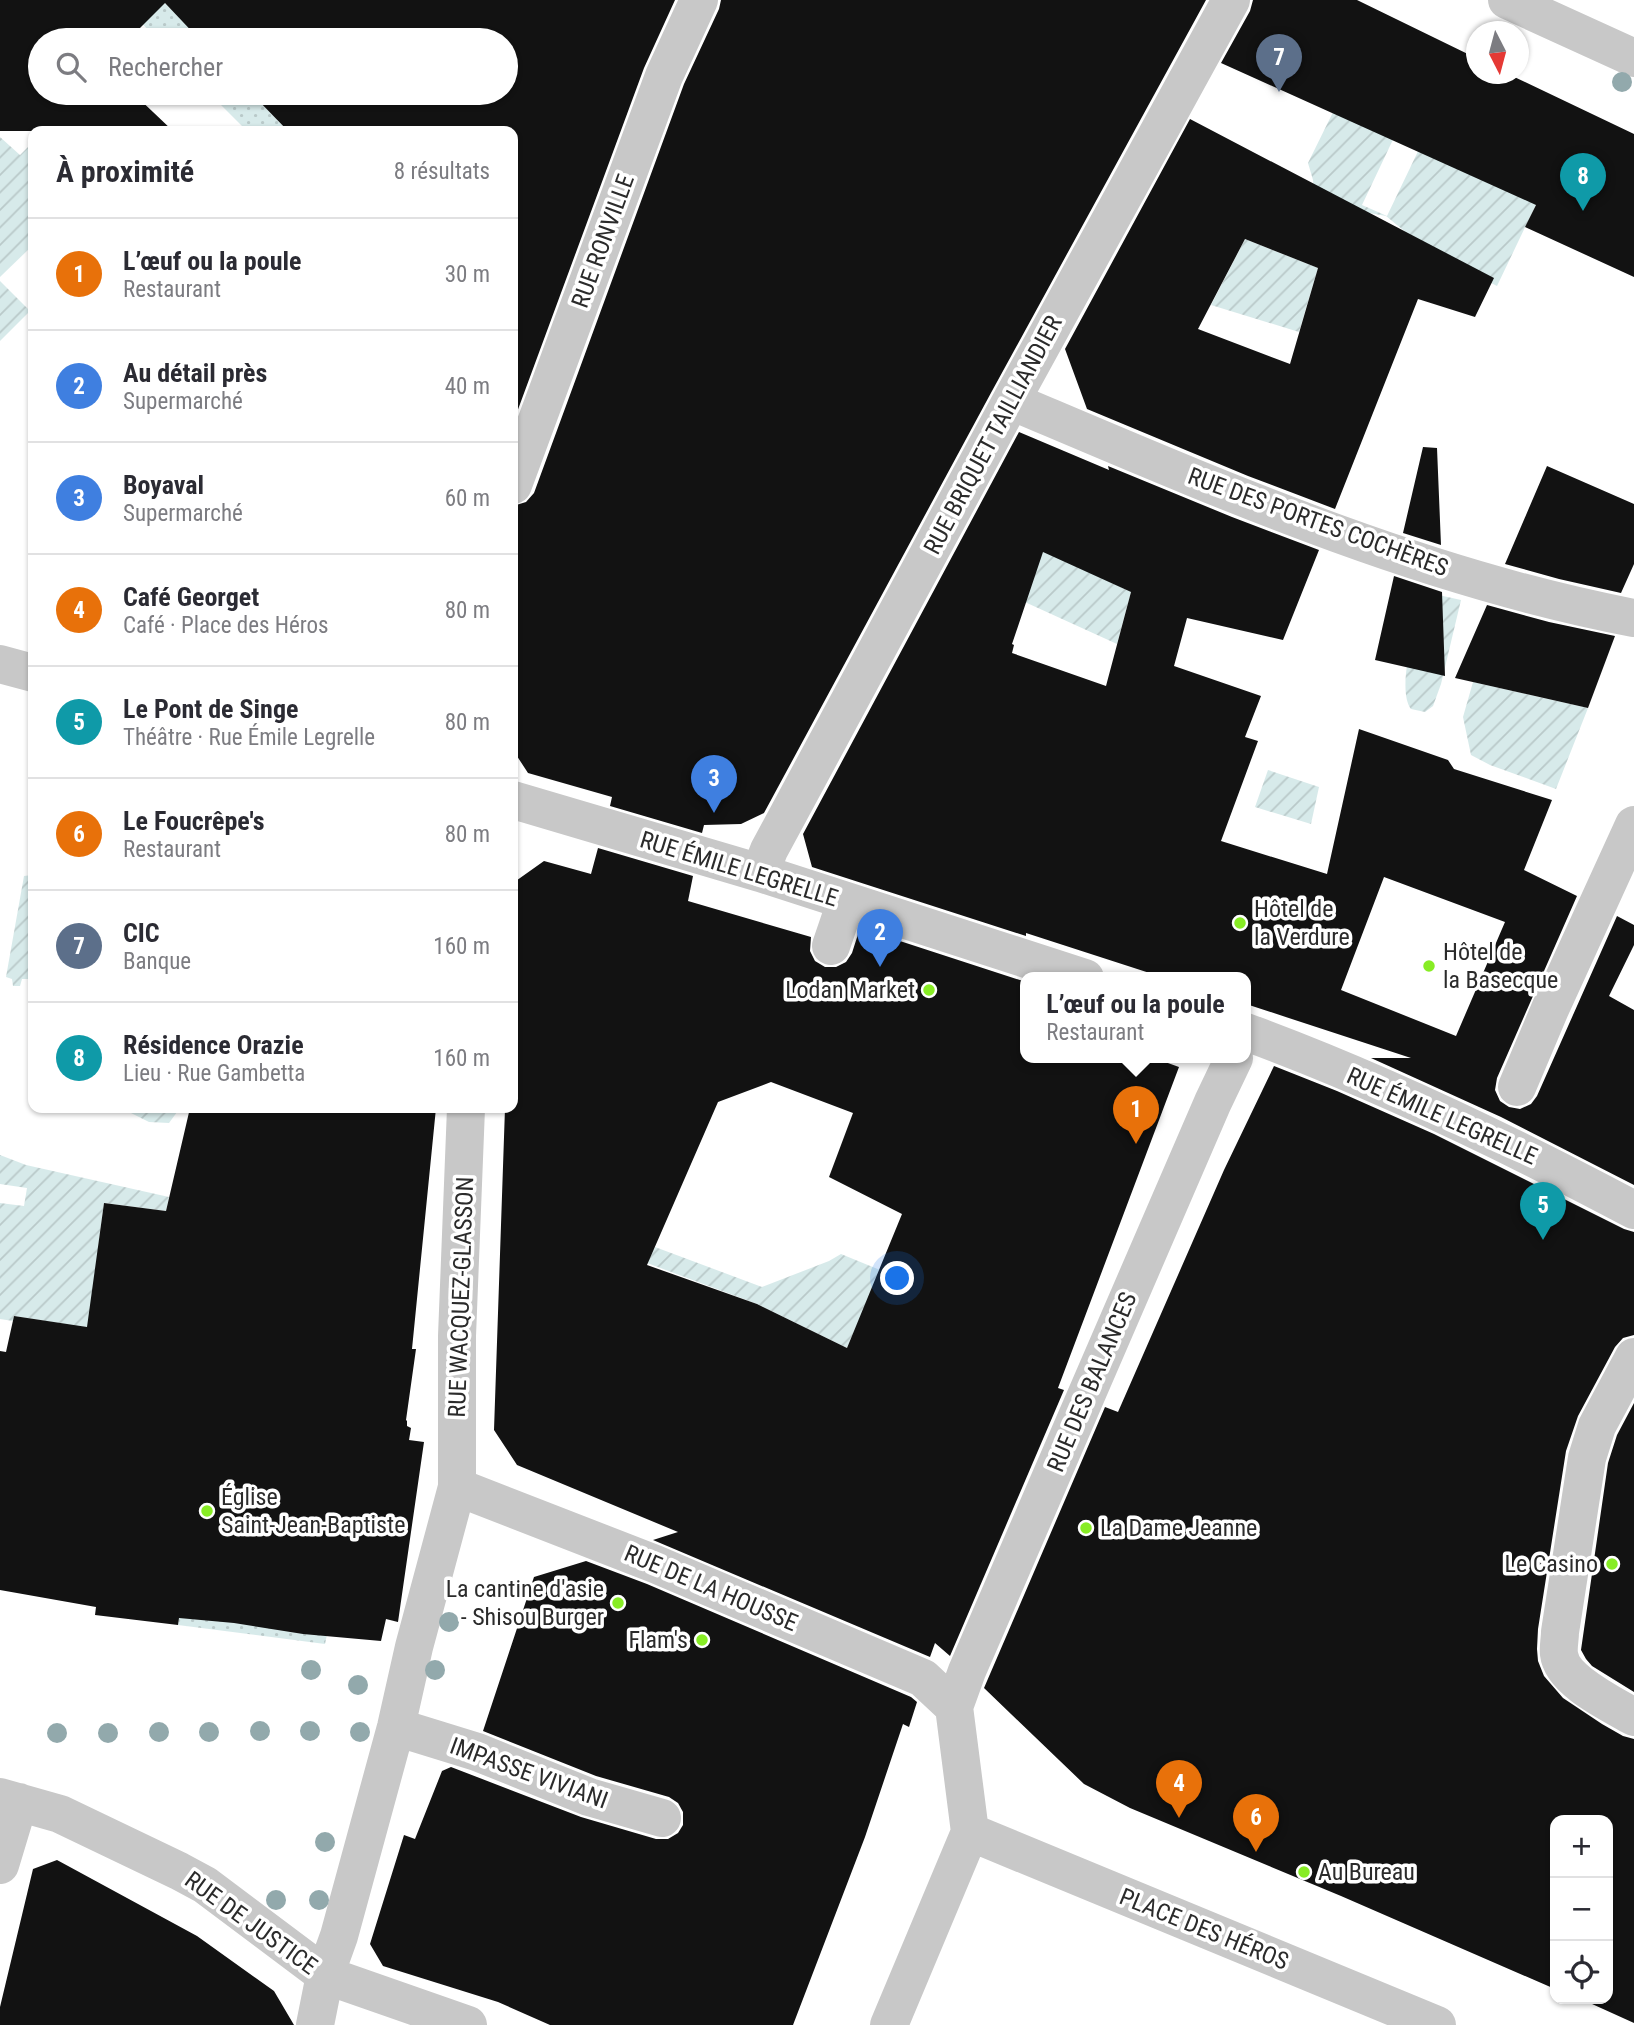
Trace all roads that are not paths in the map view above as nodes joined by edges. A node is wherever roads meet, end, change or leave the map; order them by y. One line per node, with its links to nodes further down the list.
1 (699, 0): 6 (street, RUE RONVILLE)
2 (1231, 0): 5 (street, RUE BRIQUET TAILLIANDIER)
3 (1507, 0): 4 (street)
4 (1634, 58)
5 (1011, 401): 7 (street, RUE DES PORTES COCHÈRES); 12 (street, RUE BRIQUET TAILLIANDIER)
6 (518, 471)
7 (1633, 616)
8 (0, 664): 9 (street)
9 (28, 672)
10 (518, 801): 12 (street, RUE ÉMILE LEGRELLE)
11 (1634, 825): 18 (street)
12 (760, 873): 13 (street, RUE ÉMILE LEGRELLE)
13 (846, 902): 14 (street); 15 (street, RUE ÉMILE LEGRELLE)
14 (831, 946)
15 (1067, 972)
16 (1251, 1042): 20 (street, RUE ÉMILE LEGRELLE)
17 (1232, 1063): 23 (street, RUE DES BALANCES)
18 (1517, 1087)
19 (466, 1113): 22 (street, RUE WACQUEZ-GLASSON)
20 (1634, 1210)
21 (1634, 1357): 24 (street)
22 (457, 1487): 23 (street, RUE DE LA HOUSSE); 25 (street, RUE WACQUEZ-GLASSON)
23 (954, 1707): 28 (street)
24 (1634, 1717)
25 (396, 1727): 27 (street, IMPASSE VIVIANI); 30 (street, RUE WACQUEZ-GLASSON)
26 (9, 1799): 29 (street); 30 (street, RUE DE JUSTICE)
27 (662, 1818)
28 (970, 1832): 33 (street); 34 (street, PLACE DES HÉROS)
29 (0, 1865)
30 (325, 1975): 31 (street, RUE WACQUEZ-GLASSON); 32 (street, RUE DE JUSTICE)
31 (315, 2025)
32 (468, 2025)
33 (889, 2025)
34 (1437, 2025)

